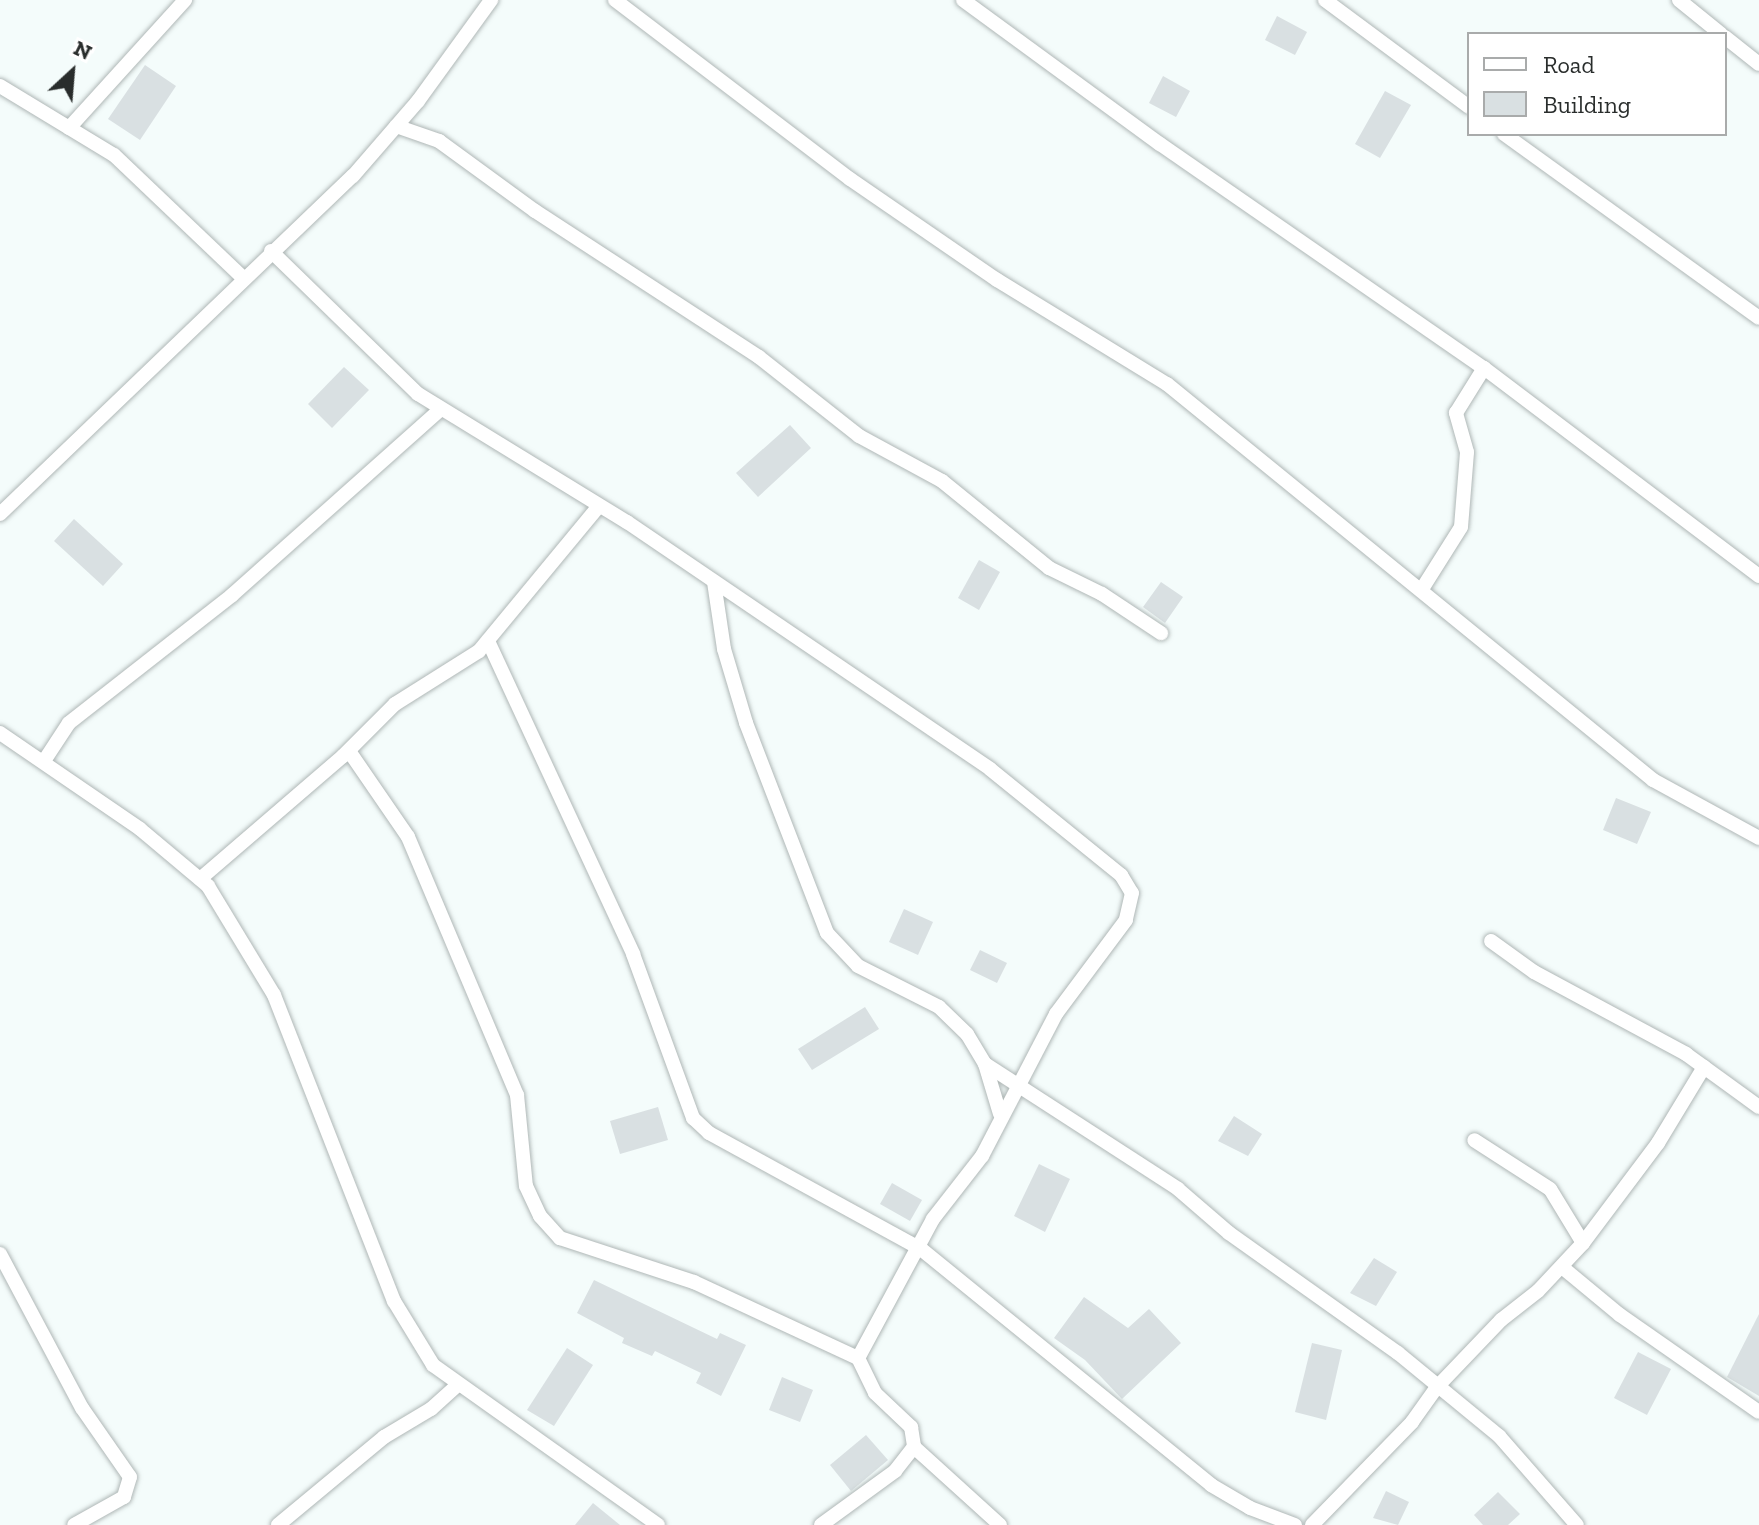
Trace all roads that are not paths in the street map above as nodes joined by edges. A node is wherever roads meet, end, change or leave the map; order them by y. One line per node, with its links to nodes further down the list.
1 (185, 0): 13 (street)
2 (491, 0): 12 (street)
3 (615, 0): 24 (street)
4 (963, 0): 18 (street)
5 (1325, 0): 11 (street)
6 (1679, 0): 7 (street)
7 (1718, 32)
8 (1727, 39): 9 (street)
9 (1759, 64)
10 (0, 86): 13 (street)
11 (1467, 106)
12 (396, 126): 15 (street); 25 (street)
13 (69, 128): 16 (street)
14 (1507, 136): 17 (street)
15 (271, 251): 16 (street); 19 (street)
16 (242, 277): 21 (street)
17 (1759, 318)
18 (1484, 368): 22 (street); 24 (street)
19 (440, 410): 20 (street); 29 (street)
20 (598, 507): 23 (street); 26 (street)
21 (0, 514)
22 (1759, 576)
23 (714, 582): 33 (street); 35 (street)
24 (1422, 589): 30 (street)
25 (1161, 633)
26 (488, 641): 28 (street); 40 (street)
27 (0, 733): 29 (street)
28 (349, 751): 31 (street); 43 (street)
29 (44, 761): 31 (street)
30 (1759, 838)
31 (200, 879): 44 (street)
32 (1491, 941): 34 (street)
33 (985, 1064): 35 (street); 37 (street)
34 (1704, 1067): 36 (street); 39 (street)
35 (1020, 1084): 37 (street); 45 (street)
36 (1759, 1107)
37 (1000, 1114): 40 (street)
38 (1474, 1140): 39 (street)
39 (1583, 1243): 42 (street)
40 (921, 1249): 43 (street); 53 (street)
41 (0, 1254): 48 (street)
42 (1562, 1267): 45 (street); 46 (street)
43 (858, 1358): 47 (street)
44 (458, 1385): 49 (street); 50 (street)
45 (1437, 1387): 54 (street); 55 (street)
46 (1759, 1412)
47 (914, 1447): 51 (street); 52 (street)
48 (74, 1525)
49 (278, 1525)
50 (658, 1525)
51 (821, 1525)
52 (1000, 1525)
53 (1295, 1525)
54 (1312, 1525)
55 (1577, 1525)

